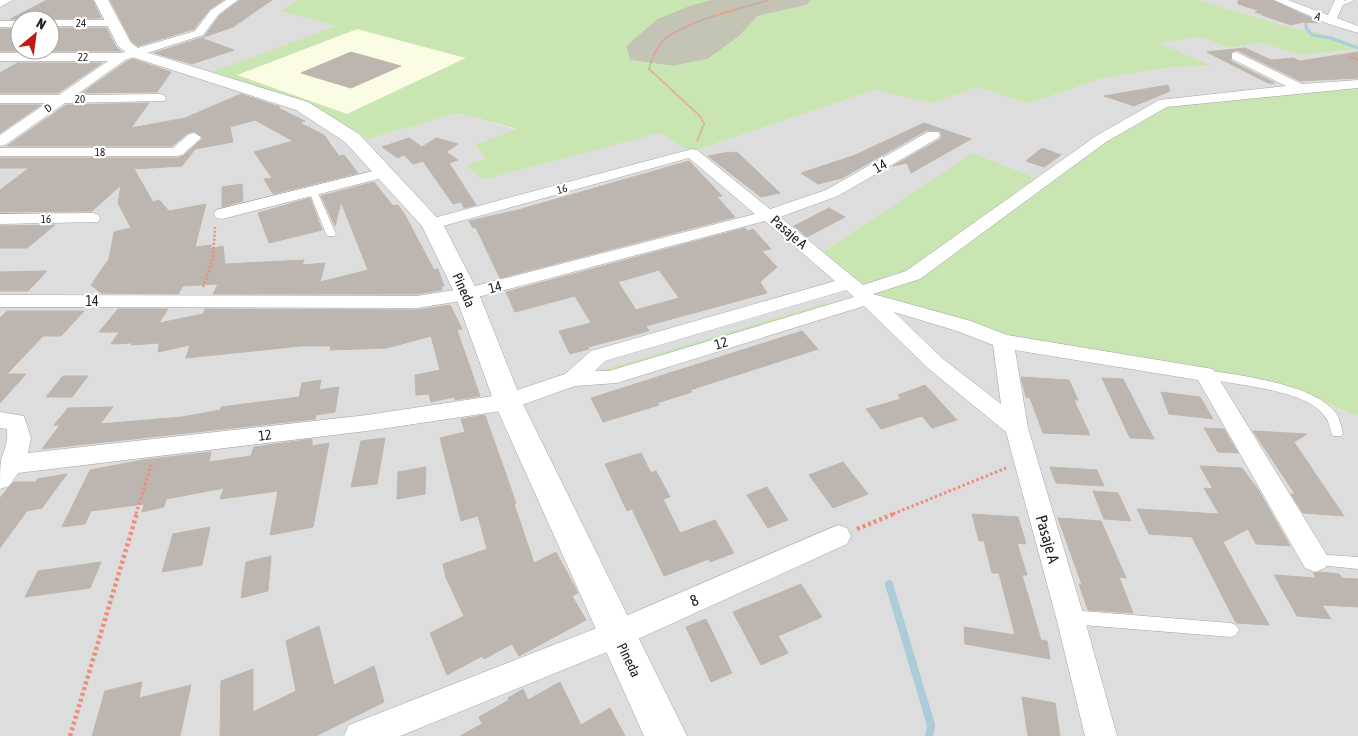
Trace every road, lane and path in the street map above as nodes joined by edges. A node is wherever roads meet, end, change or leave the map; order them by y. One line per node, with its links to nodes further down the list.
1 (6, 0): 8 (street)
2 (102, 0): 11 (street, Pineda)
3 (233, 0): 13 (street, 22)
4 (768, 0): 28 (path)
5 (1279, 0): 9 (street, A)
6 (1352, 0): 7 (lane)
7 (1339, 2): 9 (street)
8 (0, 3)
9 (1330, 21): 12 (street, A)
10 (60, 23): 11 (street, 24)
11 (112, 23): 13 (street, Pineda)
12 (1358, 30)
13 (137, 54): 16 (street, 22); 29 (street, Pineda)
14 (1236, 56): 20 (street)
15 (1348, 56): 18 (path)
16 (121, 57): 17 (street, 22); 23 (street, D)
17 (0, 58)
18 (1358, 60)
19 (1358, 84): 20 (street, 12)
20 (1300, 88): 37 (street, 12)
21 (159, 98): 23 (street, 20)
22 (0, 99): 23 (street, 20)
23 (61, 99): 26 (street, D)
24 (933, 135): 32 (street, 14)
25 (194, 137): 27 (street, 18)
26 (0, 142)
27 (0, 152)
28 (692, 153): 32 (street, Pasaje A); 35 (street, 16)
29 (385, 173): 30 (street); 35 (street, Pineda)
30 (313, 191): 31 (street); 36 (lane)
31 (222, 214): 40 (path)
32 (770, 215): 37 (street, Pasaje A); 38 (street, 14)
33 (92, 218): 34 (street, 16)
34 (0, 219)
35 (432, 224): 38 (street, Pineda)
36 (331, 234)
37 (859, 291): 41 (street, Pasaje A); 43 (street, 12); 45 (street)
38 (467, 294): 40 (street, 14); 43 (street, Pineda)
39 (0, 301): 40 (street, 14)
40 (198, 301)
41 (1003, 341): 42 (street, Pasaje A); 45 (street, Pasaje A)
42 (1205, 374): 46 (lane); 51 (street)
43 (508, 402): 47 (street, 12); 55 (street, Pineda)
44 (0, 420): 49 (street, 12)
45 (1016, 428): 48 (street, Pasaje A)
46 (1336, 433)
47 (156, 448): 49 (street, 12); 56 (path)
48 (1026, 460): 50 (path); 53 (street, Pasaje A)
49 (6, 472)
50 (838, 536): 55 (street, 8)
51 (1315, 560): 52 (lane)
52 (1358, 563)
53 (1070, 617): 54 (lane); 59 (street, Pasaje A)
54 (1231, 630)
55 (617, 634): 57 (street, 8); 58 (street, Pineda)
56 (70, 736)
57 (360, 736)
58 (666, 736)
59 (1101, 736)

